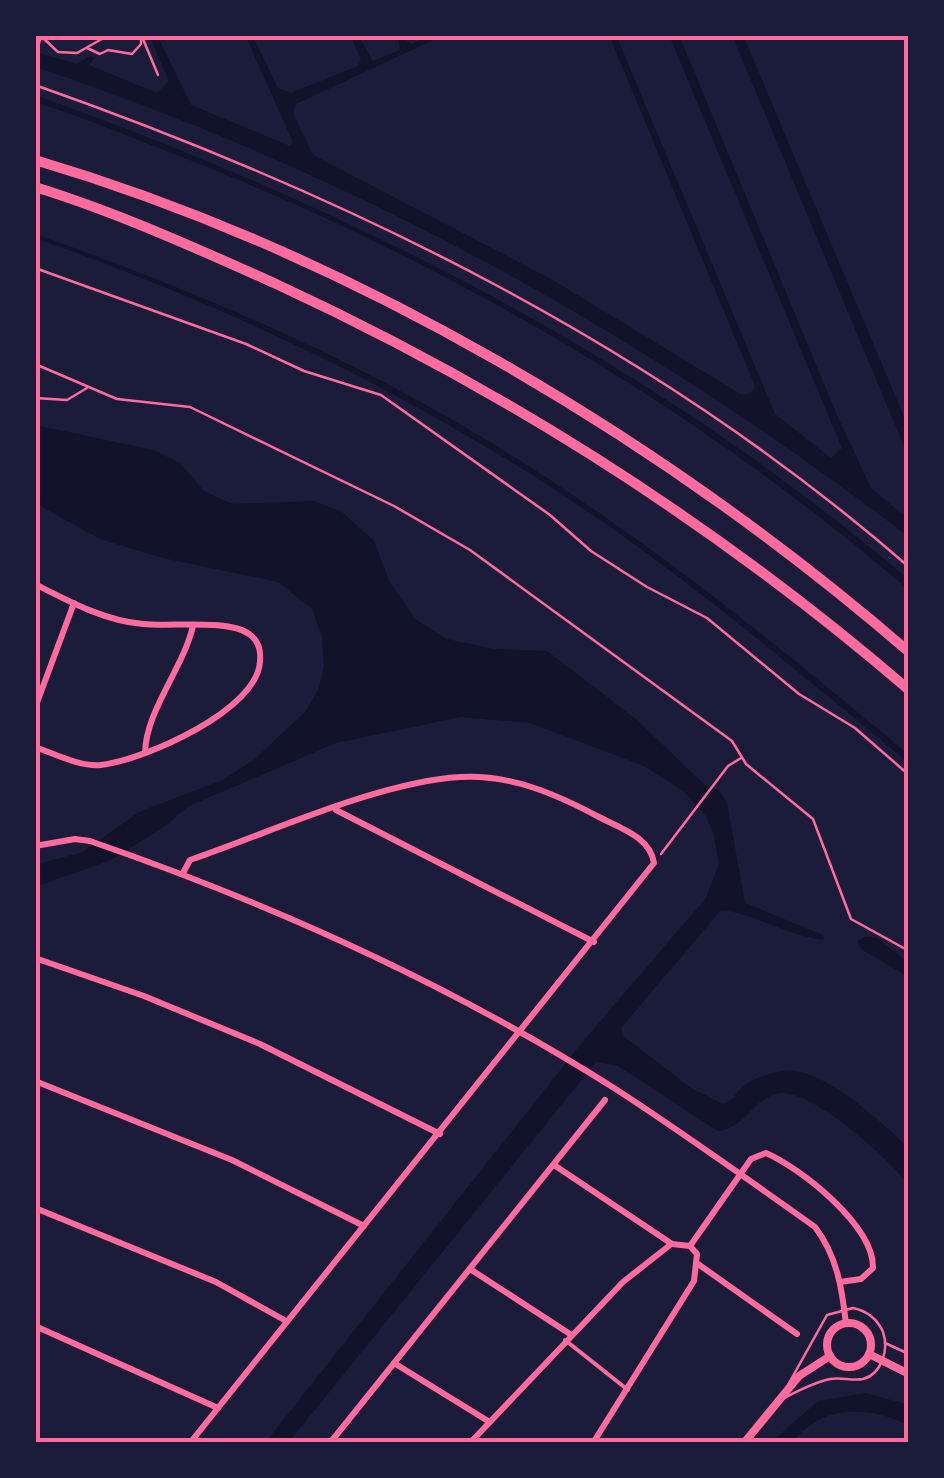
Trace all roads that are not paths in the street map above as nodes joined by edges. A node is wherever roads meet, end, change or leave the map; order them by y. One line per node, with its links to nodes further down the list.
1 (35, 160): 6 (highway)
2 (35, 187): 7 (highway)
3 (35, 584): 4 (street)
4 (74, 602): 5 (street); 8 (street)
5 (192, 626): 10 (street); 10 (street)
6 (909, 652)
7 (909, 690)
8 (35, 708)
9 (35, 747): 10 (street)
10 (145, 753)
11 (335, 809): 13 (street); 14 (street); 14 (street)
12 (35, 846): 13 (street)
13 (183, 874): 16 (street)
14 (594, 942): 16 (street)
15 (35, 958): 19 (street)
16 (519, 1033): 19 (street); 21 (street)
17 (35, 1081): 23 (street)
18 (605, 1100): 20 (street)
19 (440, 1134): 23 (street)
20 (554, 1164): 24 (street); 27 (street)
21 (740, 1174): 25 (street); 28 (street); 28 (street)
22 (35, 1208): 29 (street)
23 (364, 1226): 29 (street)
24 (672, 1244): 25 (street); 33 (street)
25 (690, 1246): 26 (street)
26 (698, 1264): 32 (street); 38 (street)
27 (470, 1269): 33 (street); 36 (street)
28 (840, 1282): 30 (street)
29 (286, 1321): 39 (street)
30 (846, 1324): 34 (street); 35 (street)
31 (35, 1326): 39 (street)
32 (797, 1334)
33 (568, 1337): 38 (lane); 40 (street)
34 (869, 1354): 35 (street); 37 (street)
35 (830, 1356): 45 (street)
36 (394, 1364): 40 (street); 42 (street)
37 (909, 1374)
38 (628, 1390): 44 (street)
39 (218, 1408): 41 (street)
40 (488, 1420): 43 (street)
41 (190, 1443)
42 (330, 1443)
43 (470, 1443)
44 (592, 1443)
45 (744, 1443)

